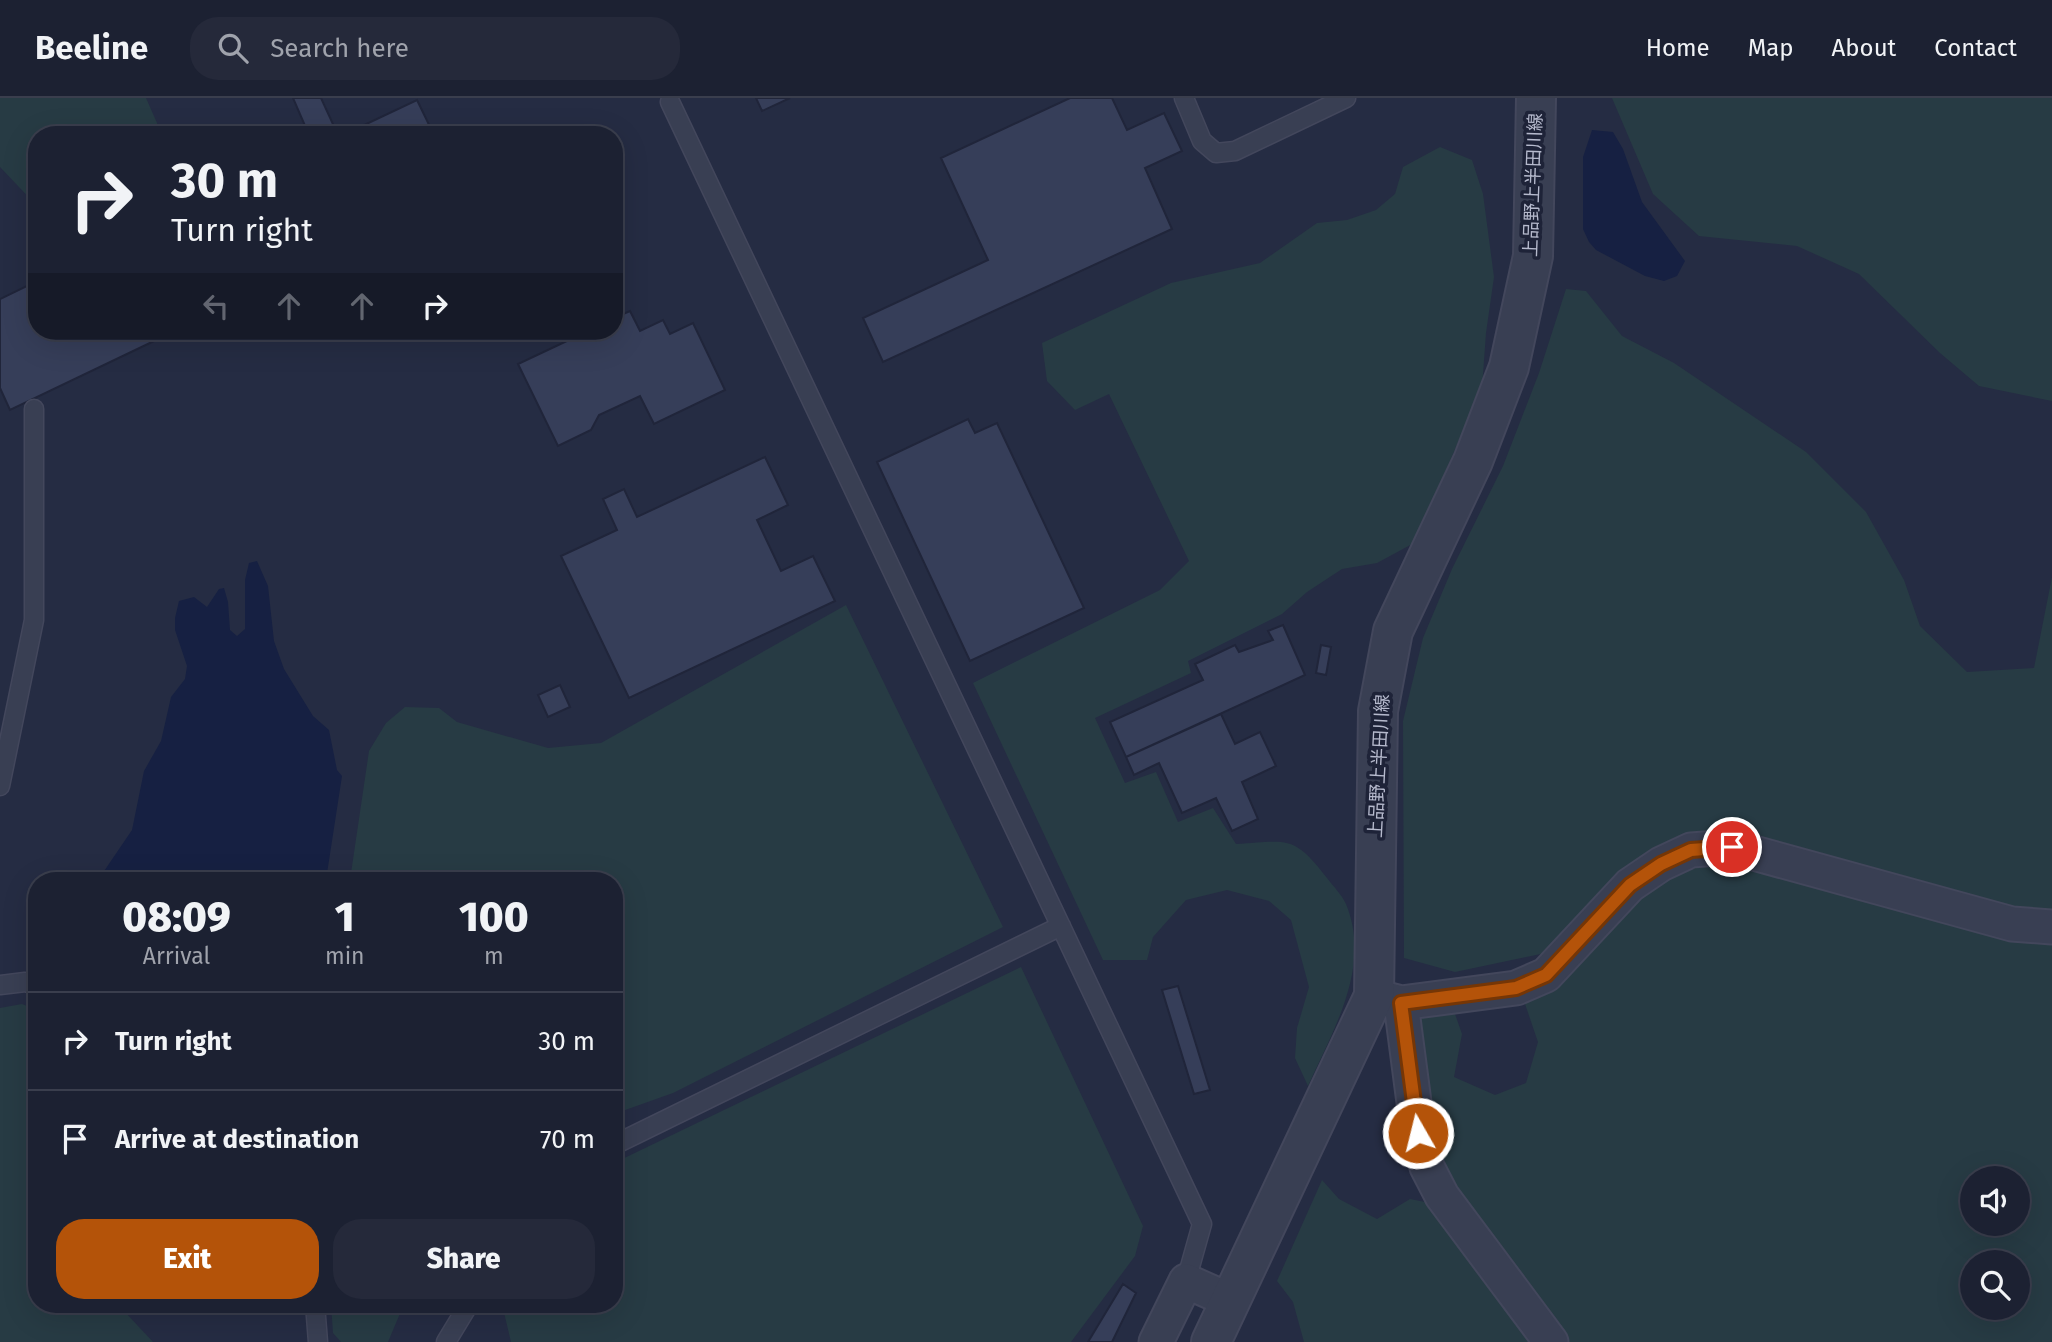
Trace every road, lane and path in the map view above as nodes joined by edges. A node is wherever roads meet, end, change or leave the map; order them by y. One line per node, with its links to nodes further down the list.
1 (1184, 98): 2 (lane)
2 (1346, 98)
3 (1536, 98): 11 (street, 上品野上半田川線)
4 (670, 102): 7 (lane)
5 (34, 409): 6 (lane)
6 (0, 786)
7 (1061, 926): 12 (lane); 13 (lane)
8 (2052, 927): 11 (street)
9 (28, 983): 10 (lane)
10 (0, 985)
11 (1387, 999): 14 (street, 上品野上半田川線); 21 (street)
12 (623, 1141)
13 (1186, 1281): 14 (street); 19 (street)
14 (1231, 1301): 20 (street, 上品野上半田川線)
15 (316, 1313): 17 (lane)
16 (464, 1313): 18 (lane)
17 (318, 1342)
18 (446, 1342)
19 (1156, 1342)
20 (1211, 1342)
21 (1551, 1342)

